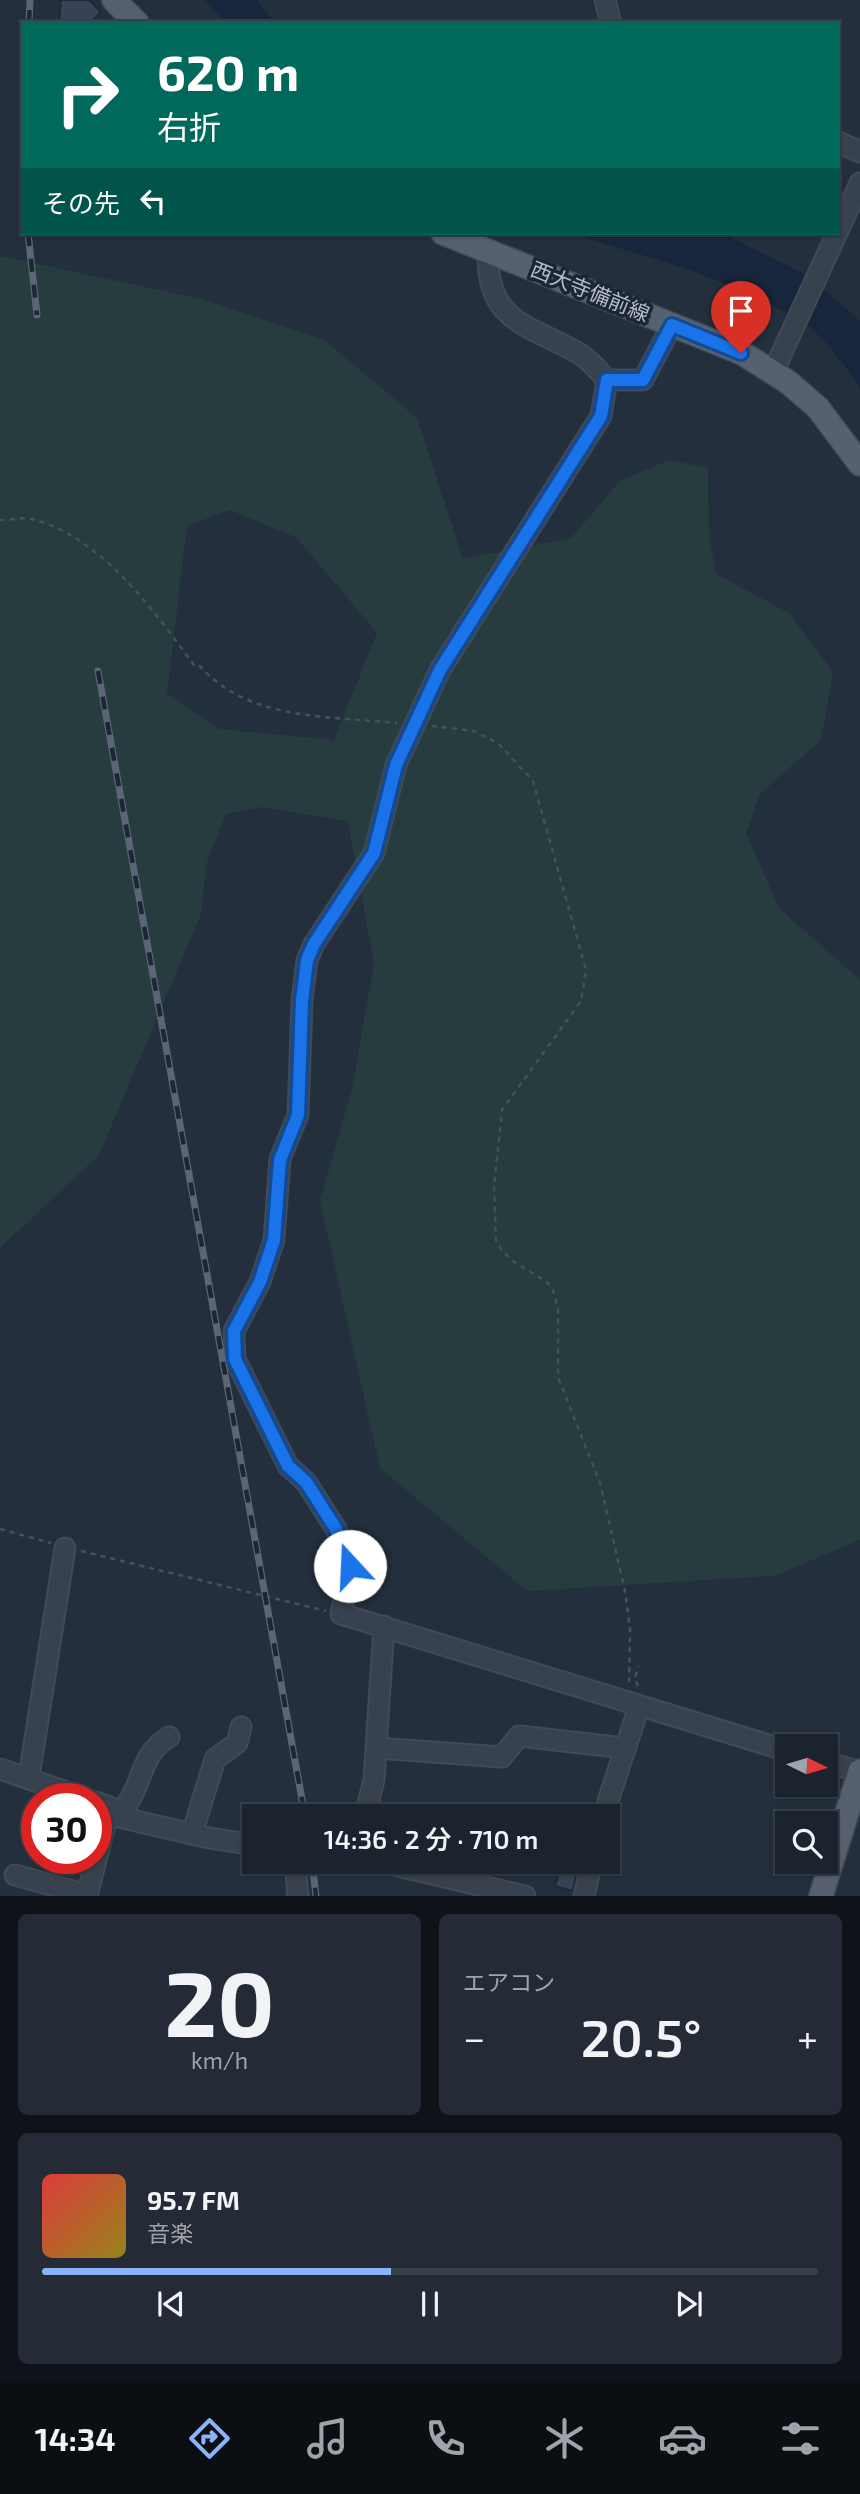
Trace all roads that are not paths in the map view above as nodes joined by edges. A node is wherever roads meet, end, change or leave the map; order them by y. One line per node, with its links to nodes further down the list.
1 (114, 0): 4 (main road)
2 (129, 0): 5 (street)
3 (606, 0): 6 (street)
4 (137, 21)
5 (138, 21)
6 (611, 21)
7 (840, 143): 8 (street)
8 (860, 152)
9 (860, 183): 10 (street)
10 (840, 226)
11 (448, 235): 13 (main road, 西大寺備前線)
12 (836, 235): 15 (street)
13 (488, 251): 14 (main road, 西大寺備前線); 16 (street)
14 (672, 325): 15 (main road, 西大寺備前線); 16 (street)
15 (773, 372): 17 (main road, 西大寺備前線)
16 (607, 380): 19 (street)
17 (860, 464)
18 (65, 1548): 29 (street)
19 (384, 1626): 20 (street); 24 (street)
20 (634, 1705): 23 (street); 25 (street)
21 (241, 1727): 35 (street)
22 (169, 1737): 34 (street)
23 (775, 1747)
24 (377, 1748): 25 (street); 31 (street)
25 (625, 1748): 32 (street)
26 (838, 1765): 28 (street)
27 (0, 1769): 29 (street)
28 (860, 1771): 45 (main road)
29 (29, 1777): 30 (street)
30 (45, 1783)
31 (368, 1804)
32 (607, 1804)
33 (112, 1808): 34 (street)
34 (116, 1816): 35 (street); 41 (street)
35 (192, 1834): 36 (street)
36 (242, 1843)
37 (296, 1874): 42 (street)
38 (433, 1874): 43 (street)
39 (589, 1874): 44 (street)
40 (15, 1875): 41 (street)
41 (87, 1895)
42 (298, 1895)
43 (525, 1895)
44 (584, 1895)
45 (821, 1895)

